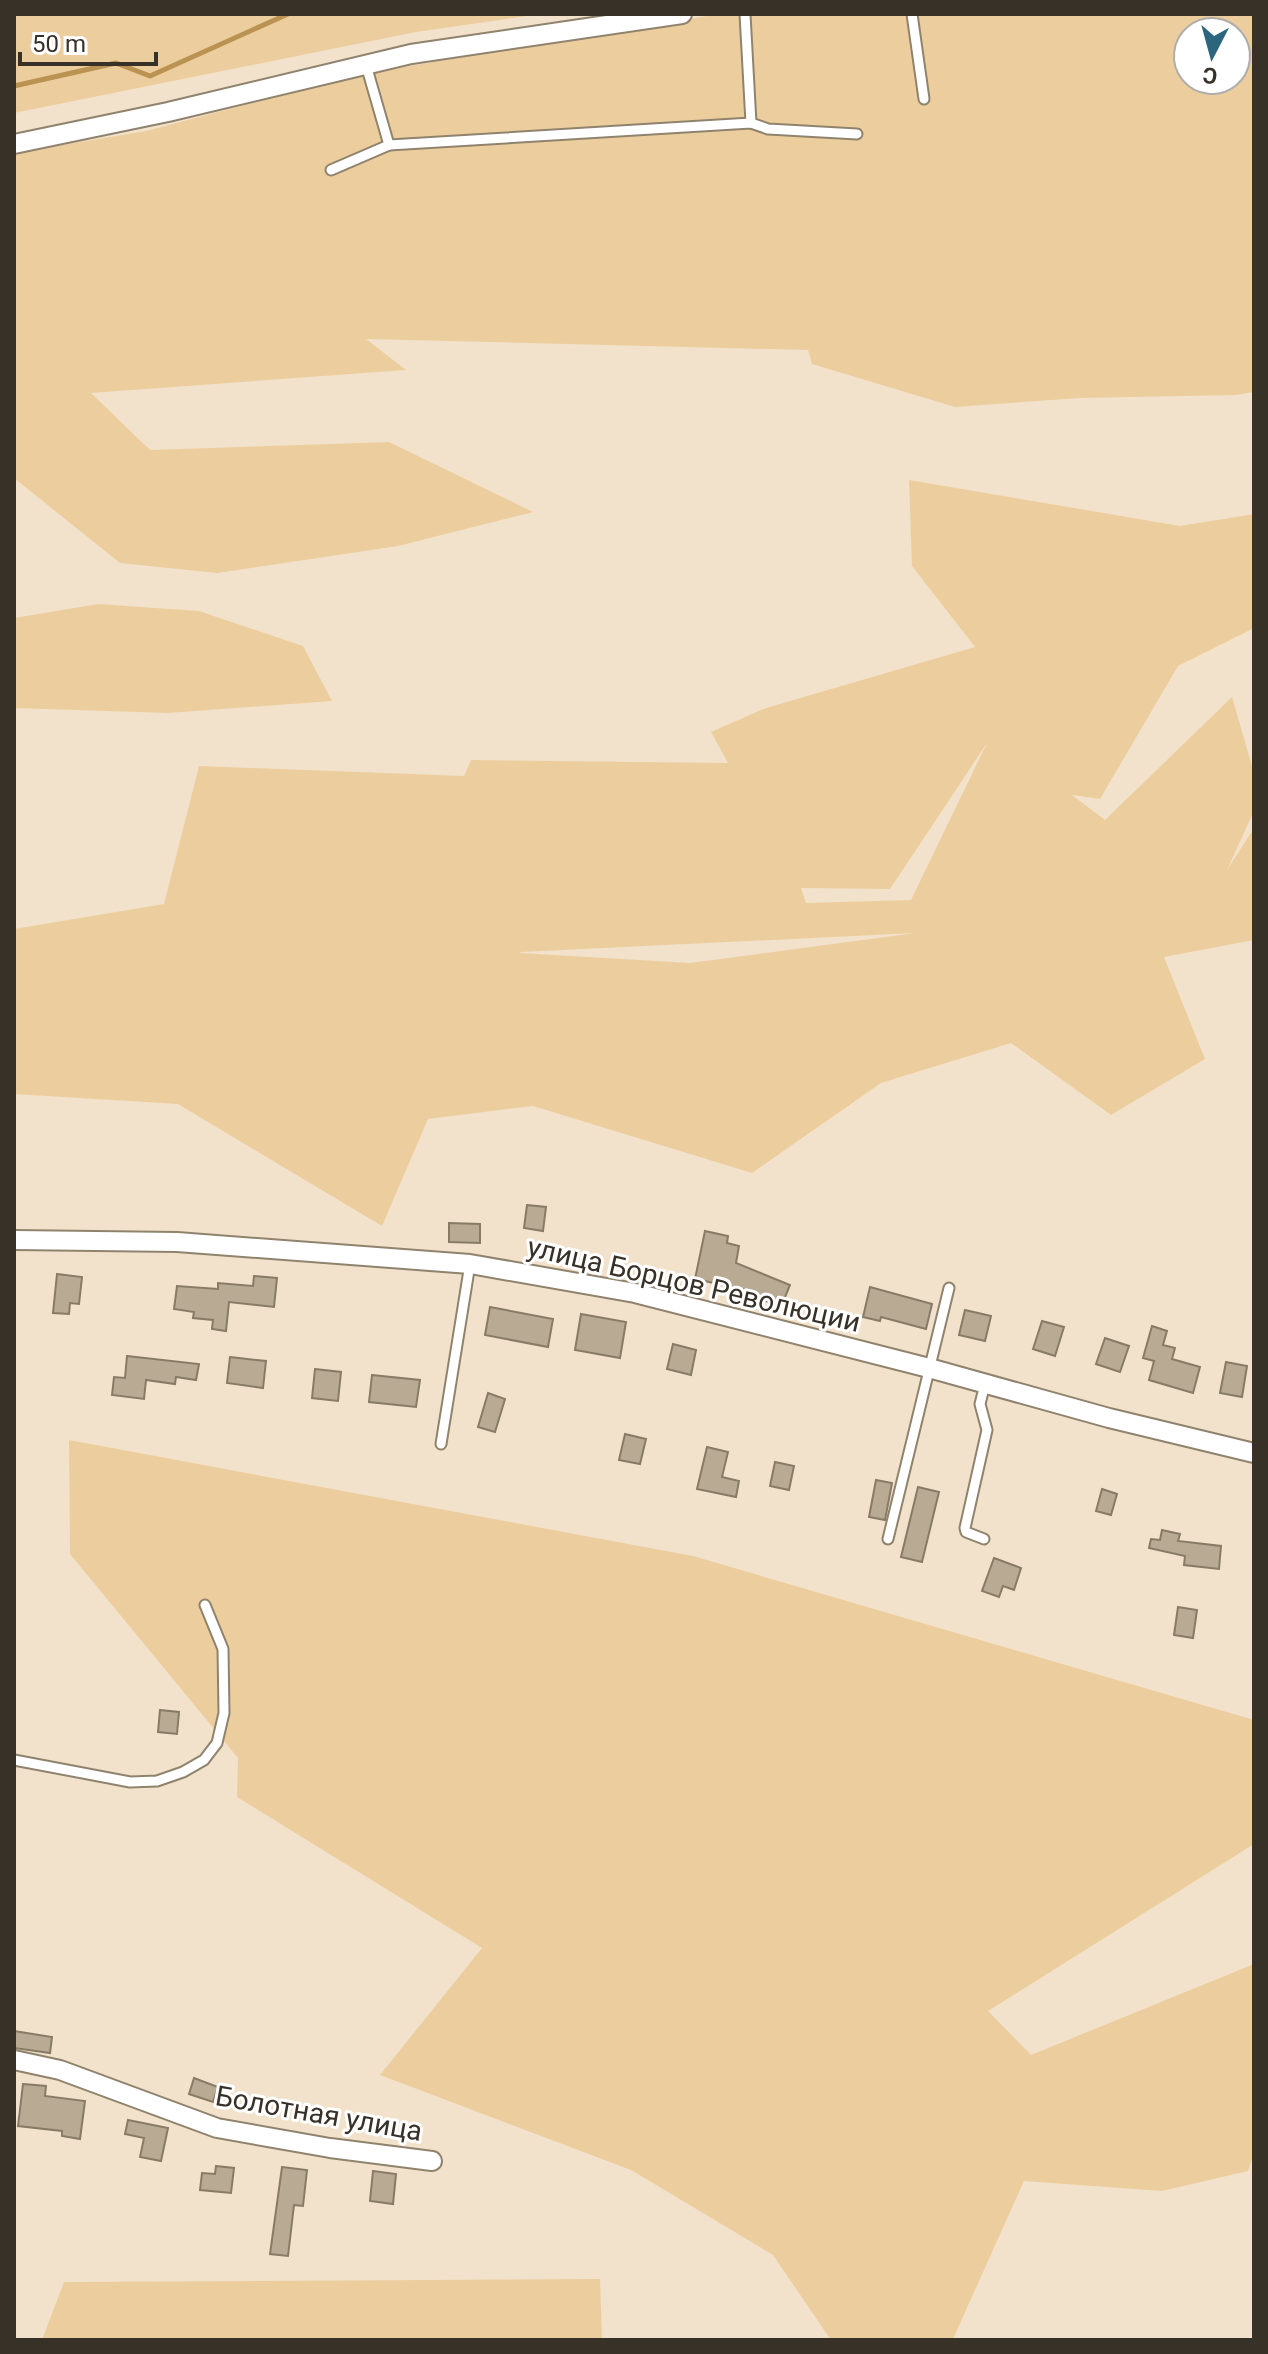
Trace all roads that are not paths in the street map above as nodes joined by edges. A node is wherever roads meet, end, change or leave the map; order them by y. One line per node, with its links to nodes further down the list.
1 (682, 14): 4 (street)
2 (745, 14): 6 (lane)
3 (912, 14): 5 (lane)
4 (366, 65): 8 (street); 9 (lane)
5 (924, 99)
6 (751, 123): 7 (lane); 9 (lane)
7 (857, 134)
8 (14, 144)
9 (389, 145): 10 (lane)
10 (331, 170)
11 (14, 1240): 12 (street, улица Борцов Революции)
12 (470, 1264): 14 (street, улица Борцов Революции); 16 (lane)
13 (949, 1288): 14 (lane)
14 (929, 1368): 15 (street, улица Борцов Революции); 18 (lane)
15 (985, 1384): 17 (street, улица Борцов Революции); 19 (lane)
16 (441, 1444)
17 (1254, 1453)
18 (888, 1539)
19 (984, 1539)
20 (205, 1605): 21 (lane)
21 (14, 1760)
22 (14, 2060): 23 (street, Болотная улица)
23 (432, 2161)

